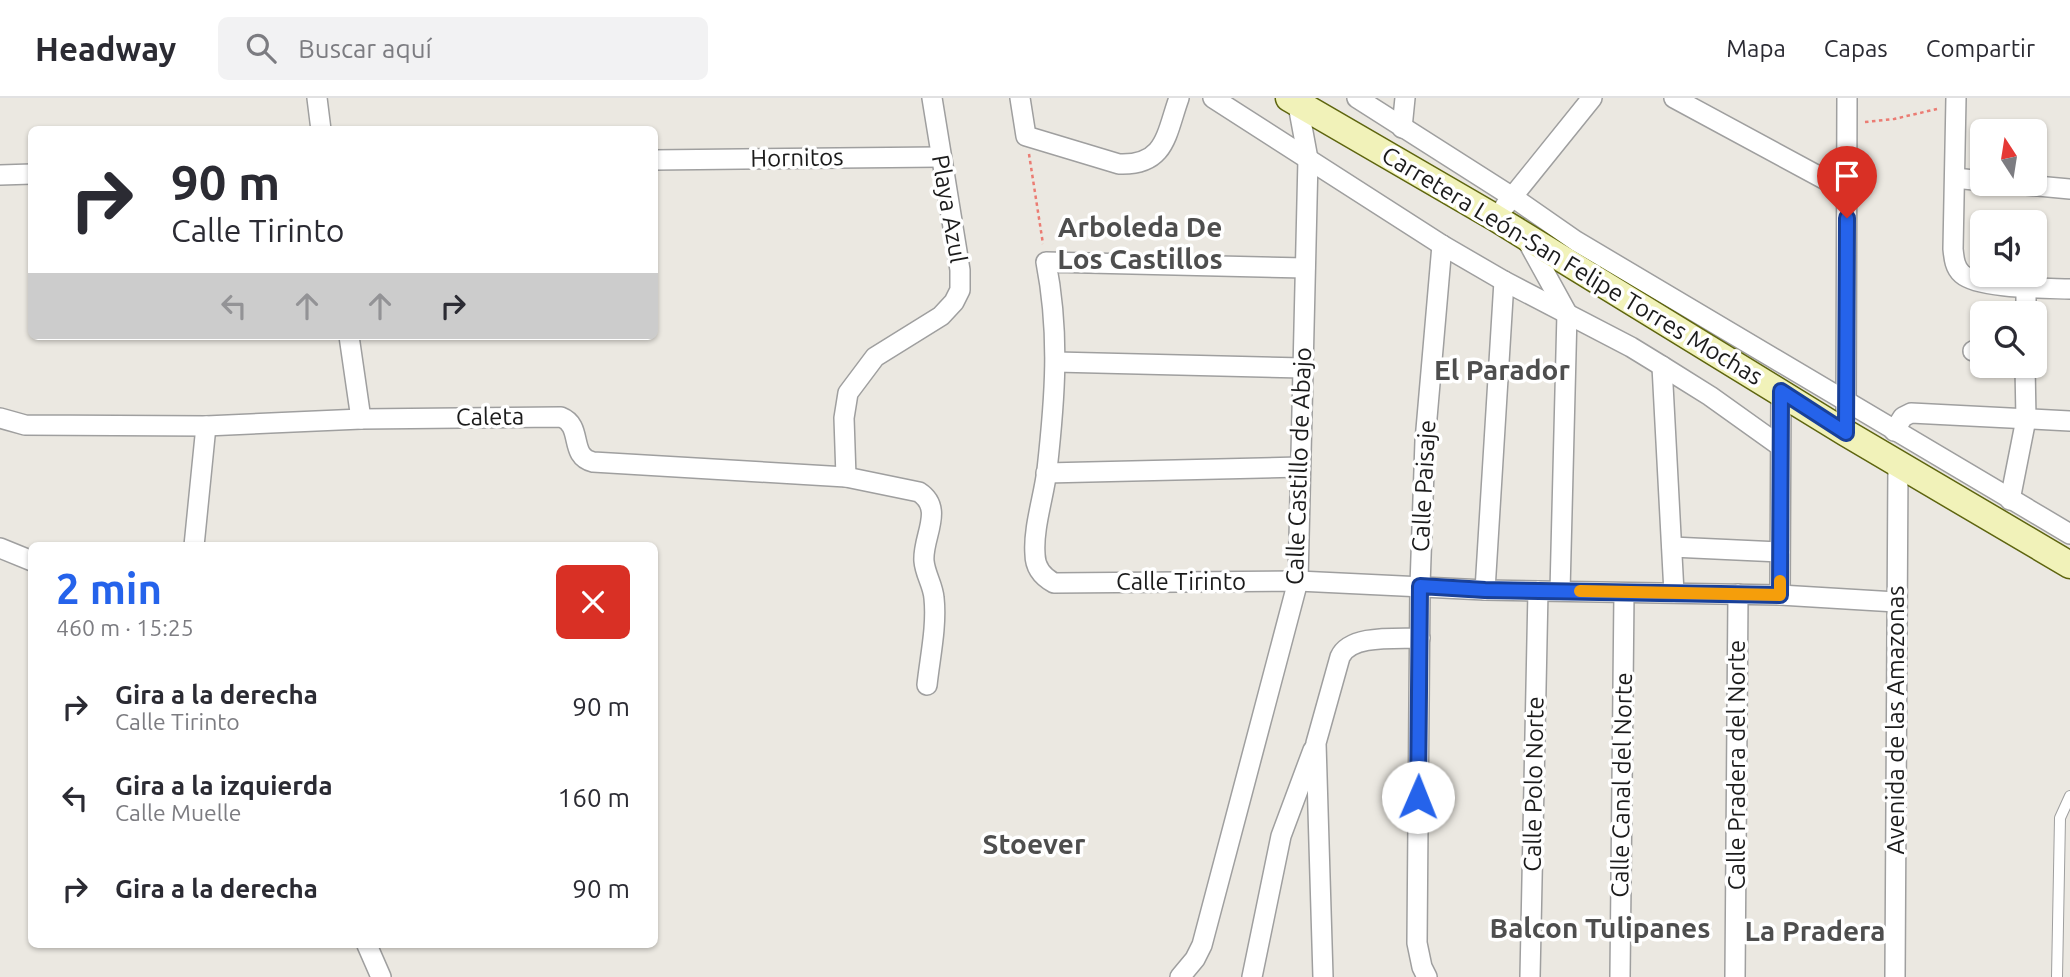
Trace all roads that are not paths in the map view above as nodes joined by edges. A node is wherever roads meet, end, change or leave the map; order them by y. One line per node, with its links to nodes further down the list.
1 (317, 98): 13 (street)
2 (932, 98): 15 (street, Playa Azul)
3 (1020, 98): 4 (street)
4 (1179, 98)
5 (1213, 98): 16 (street)
6 (1357, 98): 14 (street)
7 (1405, 98): 14 (street)
8 (1592, 98): 25 (street)
9 (1674, 98): 24 (street)
10 (1847, 98): 24 (street)
11 (1294, 101): 16 (street, Calle Castillo de Abajo); 26 (main road, Carretera León-San Felipe Torres Mochas)
12 (1956, 101): 20 (street)
13 (320, 126)
14 (1402, 128): 25 (street)
15 (940, 157): 17 (street, Hornitos); 53 (street, Playa Azul)
16 (1308, 159): 28 (street); 29 (street, Calle Castillo de Abajo)
17 (658, 160)
18 (28, 174): 19 (street)
19 (0, 175)
20 (1955, 178): 21 (street); 31 (street)
21 (1970, 180)
22 (2048, 187): 23 (street)
23 (2070, 189)
24 (1848, 192): 41 (street)
25 (1514, 198): 26 (street); 41 (street)
26 (1494, 217): 27 (main road, Carretera León-San Felipe Torres Mochas)
27 (1523, 234): 34 (street); 40 (main road, Carretera León-San Felipe Torres Mochas)
28 (1442, 245): 30 (street); 63 (street, Calle Paisaje)
29 (1305, 268): 36 (street); 38 (street, Calle Castillo de Abajo)
30 (1504, 281): 34 (street); 64 (street)
31 (2026, 288): 32 (street); 33 (street)
32 (2070, 289)
33 (2026, 301)
34 (1567, 313): 37 (street); 66 (street)
35 (350, 340): 43 (street)
36 (1056, 362): 38 (street); 52 (street)
37 (1662, 366): 49 (street); 57 (street)
38 (1303, 368): 51 (street, Calle Castillo de Abajo)
39 (2025, 378): 44 (street)
40 (1781, 391): 48 (main road, Carretera León-San Felipe Torres Mochas); 49 (street)
41 (1846, 402): 47 (street); 48 (street)
42 (0, 418): 46 (street, Caleta)
43 (360, 419): 46 (street, Caleta); 53 (street, Caleta)
44 (2026, 419): 45 (street); 47 (street); 54 (street)
45 (2070, 421)
46 (206, 426): 56 (street)
47 (1894, 431): 54 (street)
48 (1846, 433): 50 (main road, Carretera León-San Felipe Torres Mochas)
49 (1780, 446): 59 (street)
50 (1898, 464): 61 (main road, Carretera León-San Felipe Torres Mochas); 71 (street, Avenida de las Amazonas)
51 (1300, 467): 52 (street); 62 (street, Calle Castillo de Abajo)
52 (1046, 472): 62 (street, Calle Tirinto)
53 (846, 477): 73 (street, Caleta)
54 (2010, 500): 55 (street)
55 (2070, 534)
56 (194, 542)
57 (1672, 547): 59 (street); 68 (street)
58 (0, 548): 60 (street)
59 (1780, 552): 70 (street)
60 (28, 559)
61 (2070, 565)
62 (1298, 582): 63 (street, Calle Tirinto); 78 (street, Calle Castillo de Abajo)
63 (1420, 586): 64 (street, Calle Tirinto); 72 (street, Calle Paisaje)
64 (1485, 590): 65 (street, Calle Tirinto)
65 (1538, 591): 66 (street, Calle Tirinto); 82 (street, Calle Polo Norte)
66 (1560, 591): 67 (street, Calle Tirinto)
67 (1624, 593): 68 (street, Calle Tirinto); 83 (street, Calle Canal del Norte)
68 (1674, 593): 69 (street, Calle Tirinto)
69 (1738, 594): 70 (street, Calle Tirinto); 84 (street, Calle Pradera del Norte)
70 (1780, 595): 71 (street, Calle Tirinto)
71 (1896, 602): 85 (street, Avenida de las Amazonas)
72 (1420, 638): 74 (street); 81 (street, Calle Paisaje)
73 (927, 685)
74 (1317, 738): 79 (street); 80 (street)
75 (2070, 796): 86 (lane)
76 (368, 948): 77 (street)
77 (381, 977)
78 (1180, 977)
79 (1252, 977)
80 (1323, 977)
81 (1427, 977)
82 (1530, 977)
83 (1620, 977)
84 (1735, 977)
85 (1895, 977)
86 (2057, 977)

